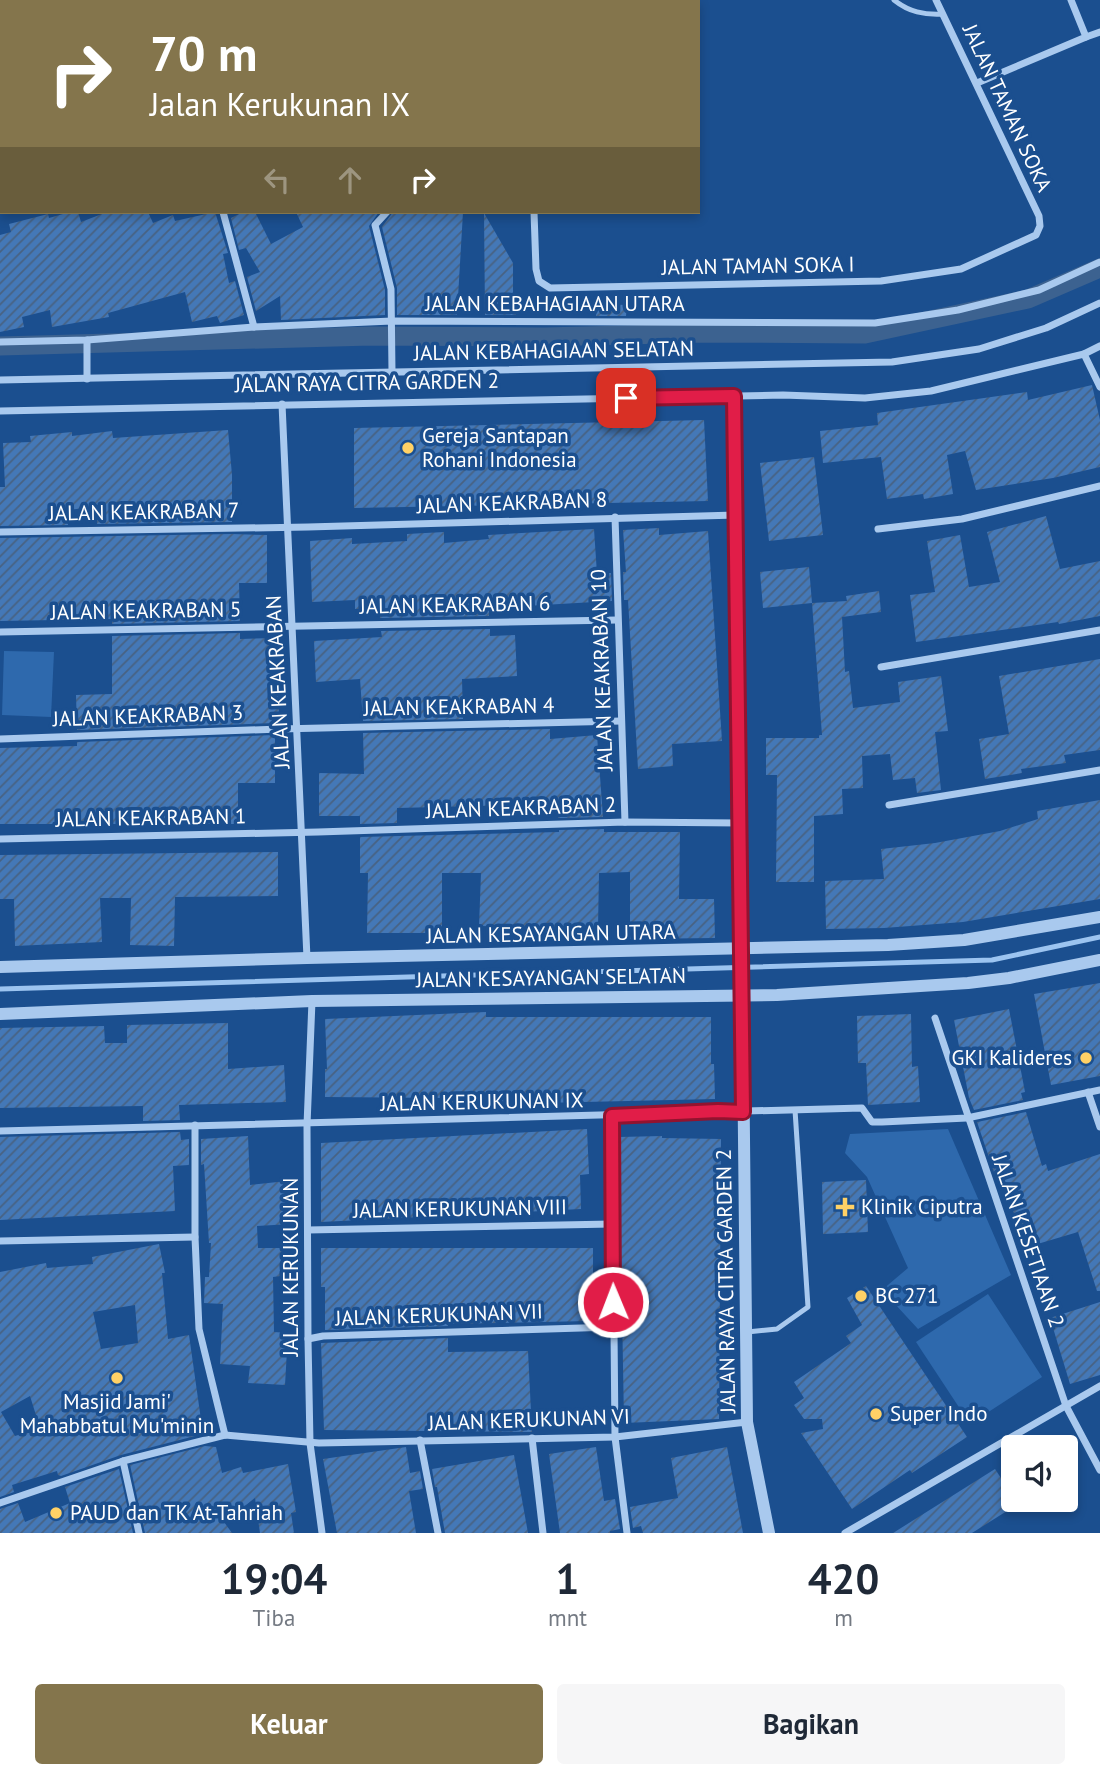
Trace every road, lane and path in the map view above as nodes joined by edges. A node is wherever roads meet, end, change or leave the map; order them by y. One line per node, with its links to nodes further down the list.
1 (894, 0): 4 (lane)
2 (936, 0): 4 (street, JALAN TAMAN SOKA)
3 (1071, 0): 6 (street)
4 (943, 14): 7 (street, JALAN TAMAN SOKA)
5 (1100, 32): 6 (street)
6 (1086, 37): 7 (street)
7 (977, 83): 11 (street, JALAN TAMAN SOKA)
8 (224, 214): 15 (street)
9 (385, 214): 14 (street)
10 (534, 214): 11 (street, JALAN TAMAN SOKA I)
11 (1039, 231)
12 (1100, 262): 14 (street, JALAN KEBAHAGIAAN UTARA)
13 (1100, 303): 20 (street, JALAN KEBAHAGIAAN SELATAN)
14 (391, 321): 15 (street, JALAN KEBAHAGIAAN UTARA); 20 (street)
15 (254, 327): 16 (street, JALAN KEBAHAGIAAN UTARA)
16 (87, 341): 17 (street, JALAN KEBAHAGIAAN UTARA); 21 (street)
17 (0, 342)
18 (1100, 346): 19 (street, JALAN RAYA CITRA GARDEN 2)
19 (1084, 354): 23 (street); 24 (street, JALAN RAYA CITRA GARDEN 2)
20 (392, 372): 21 (street, JALAN KEBAHAGIAAN SELATAN)
21 (87, 375): 22 (street, JALAN KEBAHAGIAAN SELATAN)
22 (0, 380)
23 (1100, 387)
24 (734, 396): 25 (street, JALAN RAYA CITRA GARDEN 2); 28 (street, JALAN RAYA CITRA GARDEN 2)
25 (282, 404): 26 (street, JALAN RAYA CITRA GARDEN 2); 30 (street, JALAN KEAKRABAN)
26 (0, 411)
27 (1100, 485): 31 (street)
28 (736, 515): 29 (street, JALAN KEAKRABAN 8); 44 (street, JALAN RAYA CITRA GARDEN 2)
29 (615, 517): 30 (street, JALAN KEAKRABAN 8); 33 (street, JALAN KEAKRABAN 10)
30 (288, 527): 32 (street, JALAN KEAKRABAN 7); 34 (street, JALAN KEAKRABAN)
31 (878, 529)
32 (0, 532)
33 (617, 620): 34 (street, JALAN KEAKRABAN 6); 38 (street, JALAN KEAKRABAN 10)
34 (294, 625): 36 (street, JALAN KEAKRABAN 5); 39 (street, JALAN KEAKRABAN)
35 (1100, 630): 37 (street)
36 (0, 632)
37 (881, 667)
38 (621, 721): 39 (street, JALAN KEAKRABAN 4); 43 (street, JALAN KEAKRABAN 10)
39 (298, 729): 40 (street, JALAN KEAKRABAN 3); 45 (street, JALAN KEAKRABAN)
40 (0, 739)
41 (1100, 770): 42 (street)
42 (889, 805)
43 (625, 822): 44 (street, JALAN KEAKRABAN 2); 45 (street, JALAN KEAKRABAN 2)
44 (740, 823): 48 (street, JALAN RAYA CITRA GARDEN 2)
45 (303, 833): 46 (street, JALAN KEAKRABAN 1); 49 (street, JALAN KEAKRABAN)
46 (0, 839)
47 (1100, 917): 48 (street, JALAN KESAYANGAN UTARA)
48 (742, 953): 49 (street, JALAN KESAYANGAN UTARA); 52 (street, JALAN RAYA CITRA GARDEN 2)
49 (307, 958): 51 (street, JALAN KESAYANGAN UTARA)
50 (1100, 960): 52 (street, JALAN KESAYANGAN SELATAN)
51 (0, 967)
52 (742, 994): 53 (street, JALAN KESAYANGAN SELATAN); 59 (street, JALAN RAYA CITRA GARDEN 2)
53 (312, 1001): 54 (street, JALAN KESAYANGAN SELATAN); 63 (street, JALAN KERUKUNAN)
54 (0, 1014)
55 (935, 1018): 61 (street, JALAN KESETIAAN 2)
56 (1100, 1090): 57 (street)
57 (1088, 1092): 61 (street); 64 (street)
58 (795, 1110): 59 (street, JALAN KERUKUNAN IX); 61 (street, JALAN KERUKUNAN IX); 71 (lane)
59 (743, 1112): 60 (street, JALAN KERUKUNAN IX); 71 (street, JALAN RAYA CITRA GARDEN 2)
60 (612, 1116): 63 (street, JALAN KERUKUNAN IX); 66 (street)
61 (967, 1118): 74 (street, JALAN KESETIAAN 2)
62 (195, 1125): 63 (street, JALAN KERUKUNAN IX); 65 (street, JALAN KERUKUNAN IX); 68 (street)
63 (307, 1125): 67 (street, JALAN KERUKUNAN)
64 (1100, 1128)
65 (0, 1131)
66 (612, 1224): 67 (street, JALAN KERUKUNAN VIII); 70 (street)
67 (308, 1230): 72 (street, JALAN KERUKUNAN)
68 (195, 1237): 69 (street); 76 (street)
69 (0, 1241)
70 (614, 1327): 72 (street, JALAN KERUKUNAN VII); 77 (street)
71 (746, 1332): 75 (street, JALAN RAYA CITRA GARDEN 2)
72 (308, 1339): 80 (street, JALAN KERUKUNAN)
73 (1100, 1387): 74 (street)
74 (1066, 1406): 82 (street, JALAN KESETIAAN 2); 90 (street)
75 (747, 1422): 77 (street, JALAN KERUKUNAN VI); 89 (street, JALAN RAYA CITRA GARDEN 2)
76 (225, 1435): 80 (street, JALAN KERUKUNAN VI); 81 (street, JALAN KERUKUNAN VI)
77 (615, 1437): 78 (street, JALAN KERUKUNAN VI); 88 (street)
78 (532, 1438): 79 (street, JALAN KERUKUNAN VI); 87 (street)
79 (419, 1440): 80 (street, JALAN KERUKUNAN VI); 86 (street)
80 (310, 1443): 85 (street, JALAN KERUKUNAN)
81 (123, 1461): 83 (street, JALAN KERUKUNAN VI); 84 (street)
82 (1100, 1470)
83 (0, 1503)
84 (139, 1533)
85 (322, 1533)
86 (438, 1533)
87 (543, 1533)
88 (627, 1533)
89 (769, 1533)
90 (845, 1533)

